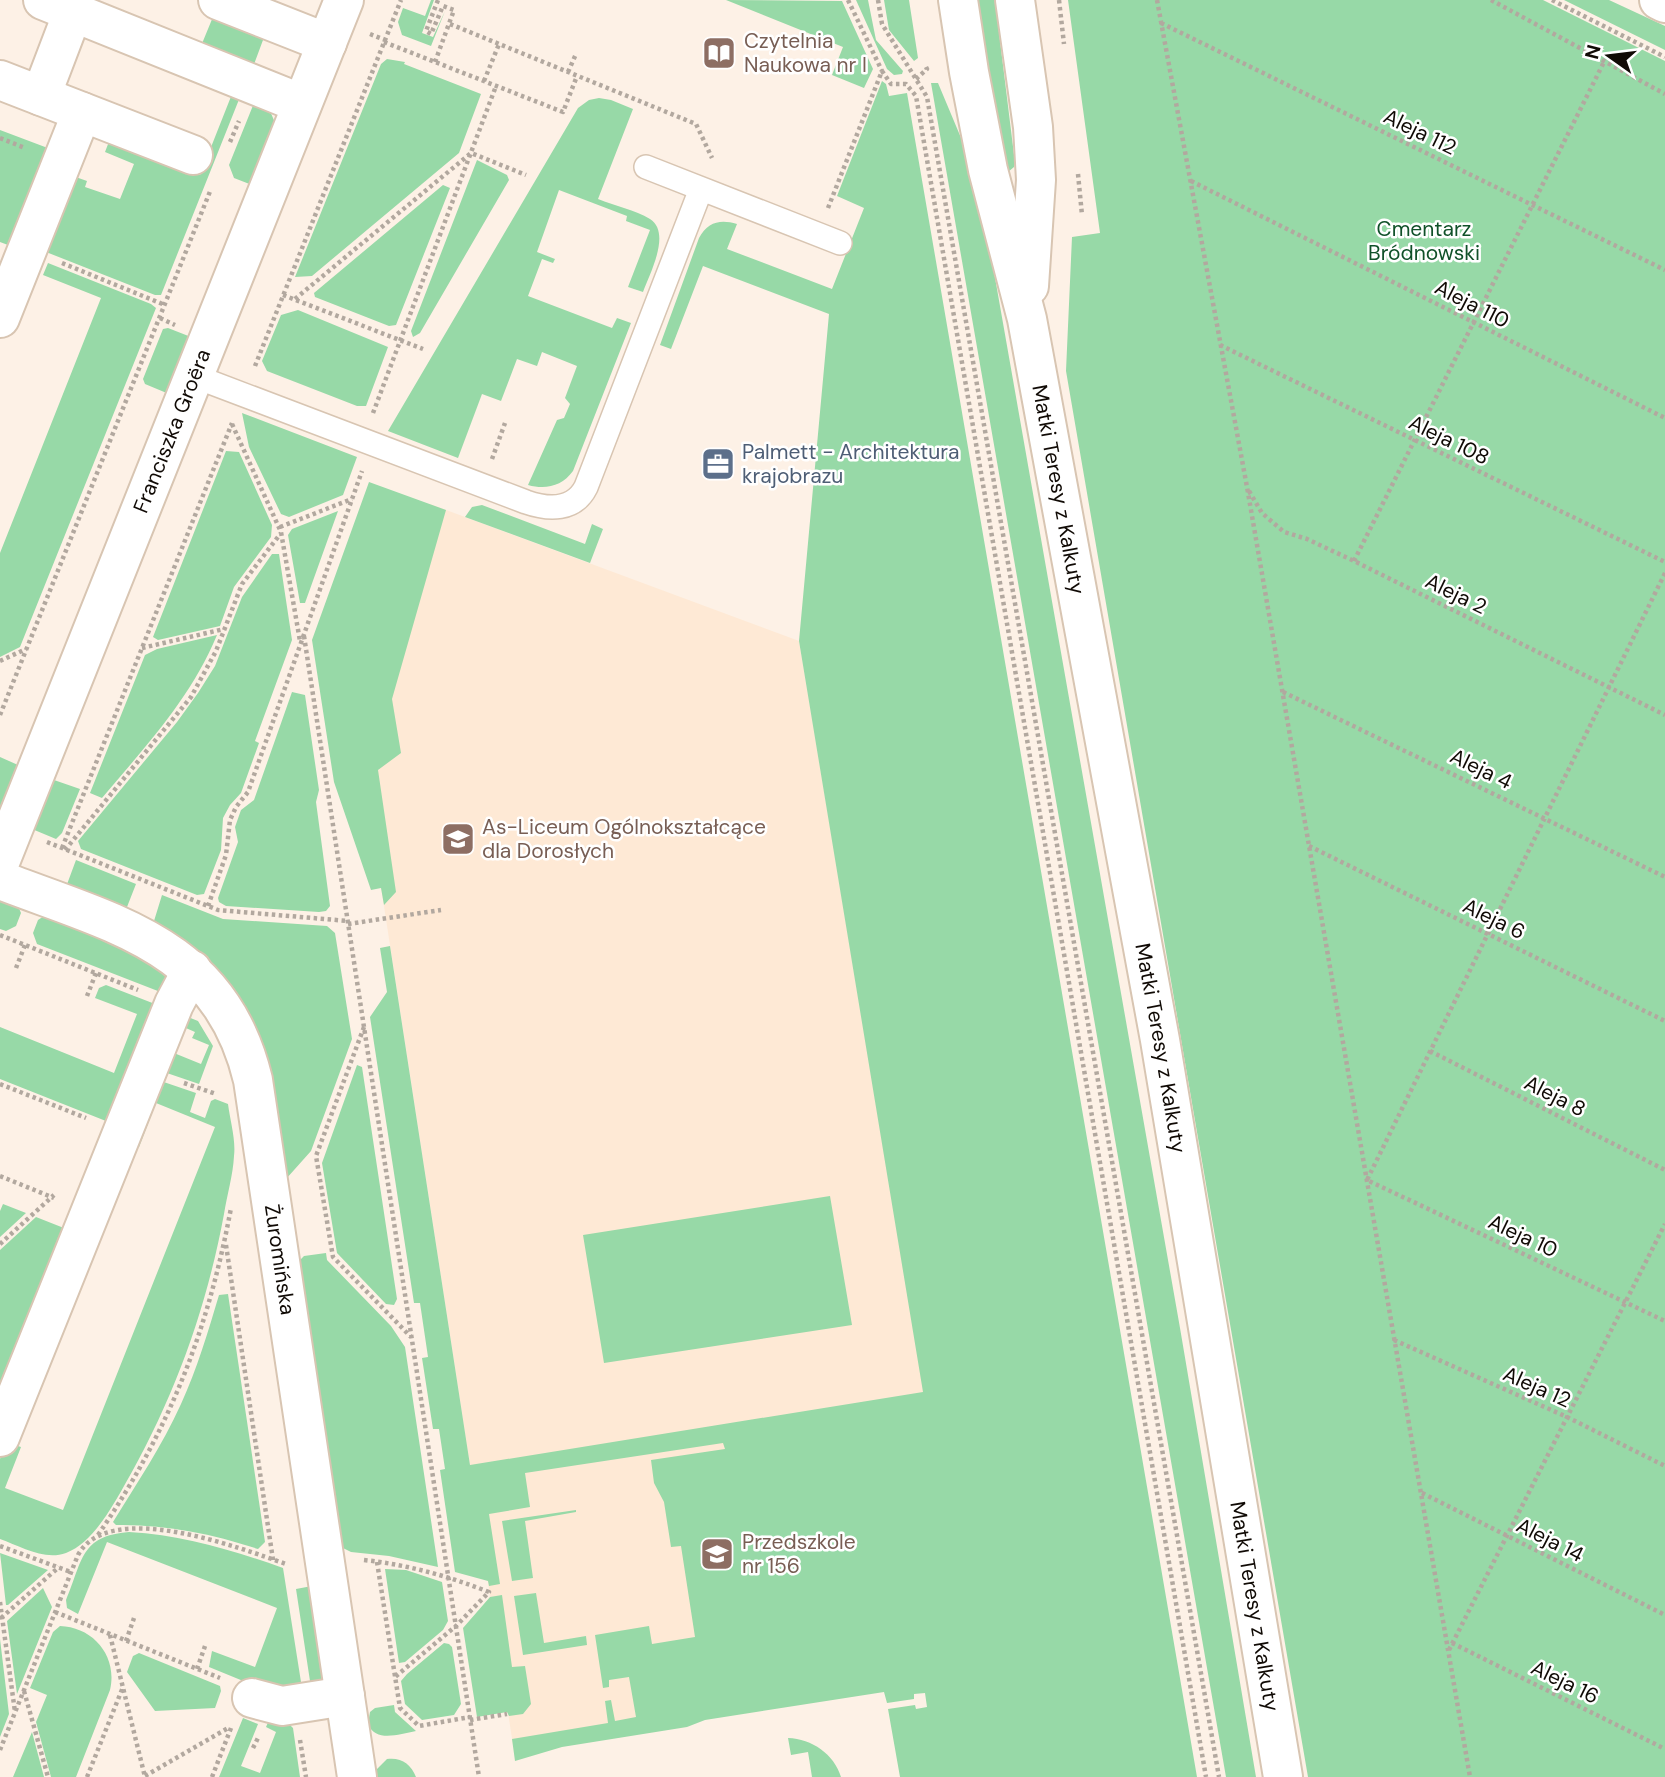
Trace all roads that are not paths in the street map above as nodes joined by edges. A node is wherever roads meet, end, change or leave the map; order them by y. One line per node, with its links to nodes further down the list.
1 (218, 0): 8 (street)
2 (344, 0): 8 (street, Franciszka Groëra)
3 (958, 0): 18 (street, Matki Teresy z Kalkuty)
4 (1015, 0): 18 (street, Matki Teresy z Kalkuty)
5 (1659, 0): 6 (street)
6 (1665, 3)
7 (58, 6): 10 (street); 11 (street)
8 (327, 43): 11 (street, Franciszka Groëra)
9 (0, 80): 10 (street)
10 (41, 96): 12 (street)
11 (302, 104): 19 (street, Franciszka Groëra)
12 (82, 112): 13 (street); 17 (street)
13 (204, 167)
14 (646, 167): 15 (lane)
15 (701, 189): 16 (lane); 19 (lane)
16 (840, 243)
17 (0, 318)
18 (1027, 319): 27 (street, Matki Teresy z Kalkuty)
19 (194, 376): 20 (street, Franciszka Groëra)
20 (0, 862)
21 (0, 880): 22 (street, Żuromińska)
22 (192, 970): 23 (street); 25 (street, Żuromińska)
23 (0, 1437)
24 (241, 1690): 25 (street)
25 (345, 1696): 26 (street, Żuromińska)
26 (357, 1777)
27 (1283, 1777)

